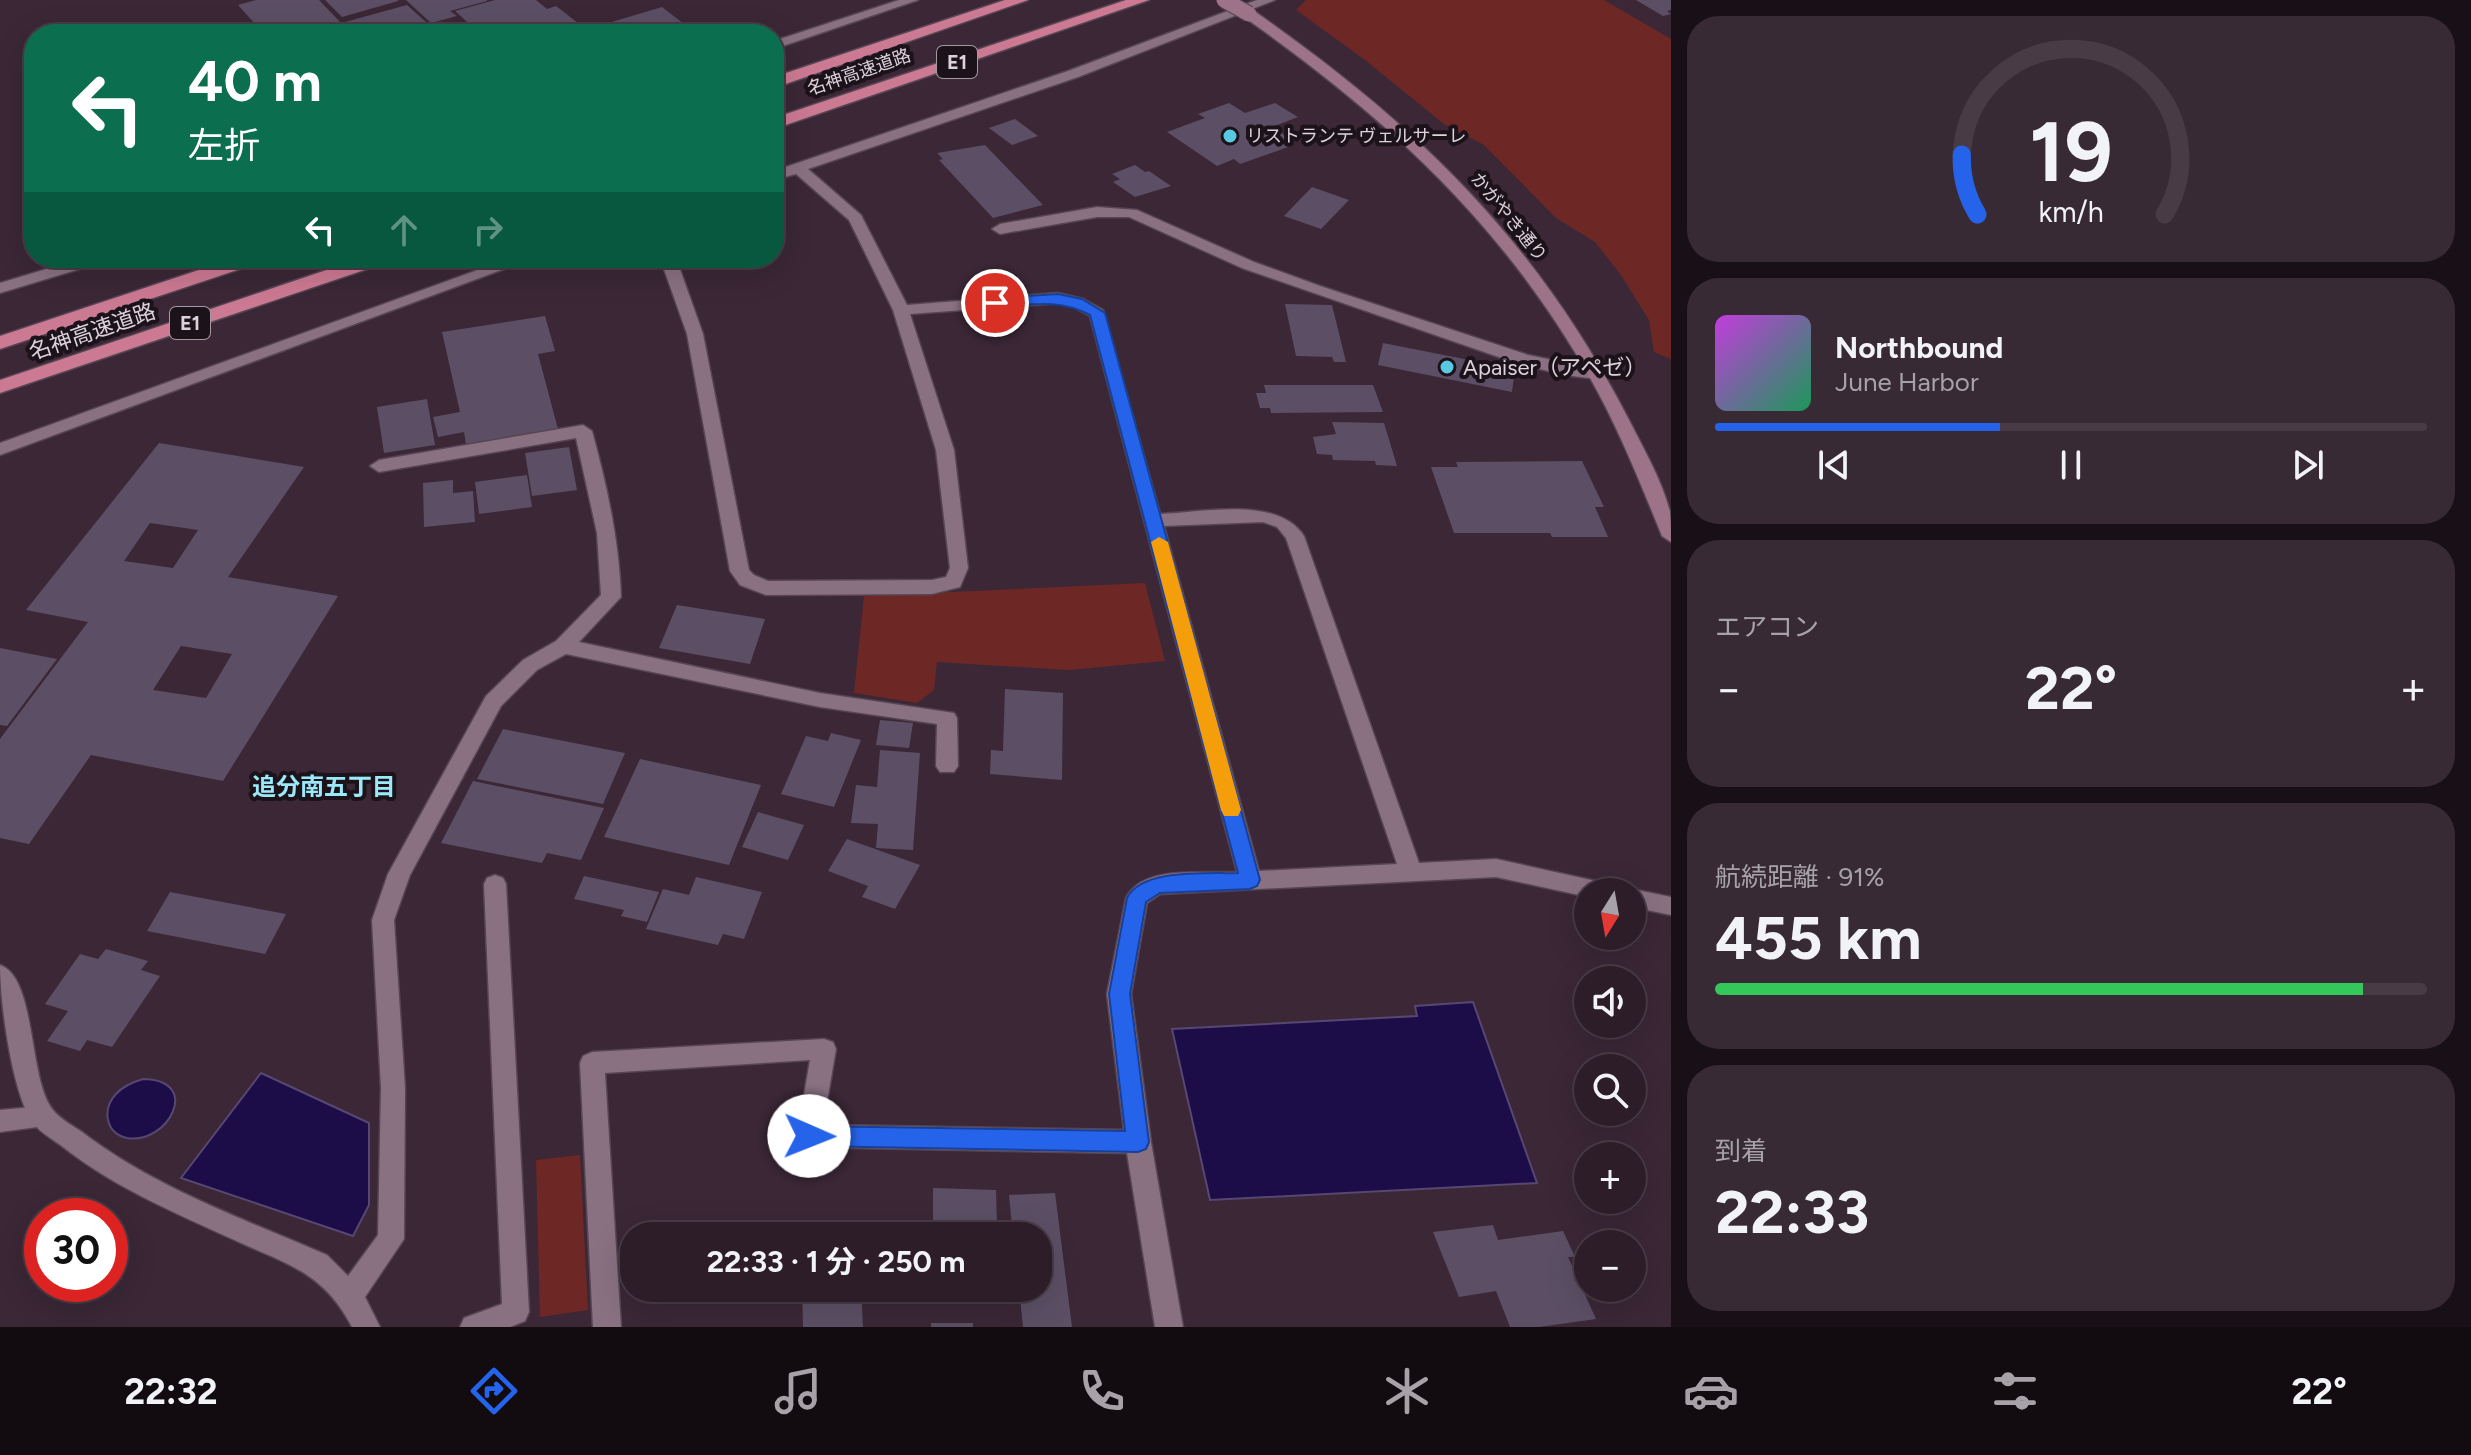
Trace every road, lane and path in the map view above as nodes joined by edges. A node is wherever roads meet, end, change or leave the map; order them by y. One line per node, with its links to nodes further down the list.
1 (912, 0): 6 (street)
2 (1020, 0): 7 (highway, 名神高速道路 / E1)
3 (1141, 0): 8 (highway, 名神高速道路 / E1)
4 (1224, 0): 20 (street, かがやき通り, bridge)
5 (1269, 0): 9 (street)
6 (784, 42)
7 (784, 80)
8 (784, 121)
9 (798, 168): 10 (street); 18 (street)
10 (784, 173)
11 (1000, 229): 20 (street)
12 (67, 268): 17 (street)
13 (224, 268): 19 (highway, 名神高速道路 / E1)
14 (351, 268): 21 (highway, 名神高速道路 / E1)
15 (498, 268): 22 (street)
16 (672, 268): 18 (street)
17 (0, 288)
18 (901, 310): 24 (street)
19 (0, 343)
20 (1597, 374): 25 (street, かがやき通り)
21 (0, 387)
22 (0, 449)
23 (379, 466): 26 (street)
24 (1153, 520): 28 (street); 29 (street)
25 (1671, 536)
26 (563, 646): 27 (street); 38 (street)
27 (947, 766)
28 (1411, 872): 29 (street); 31 (street)
29 (1250, 880): 37 (street)
30 (495, 884): 40 (street)
31 (1574, 885)
32 (1646, 901): 33 (street)
33 (1671, 906)
34 (0, 975): 35 (street)
35 (43, 1117): 36 (street); 38 (street)
36 (0, 1121)
37 (1138, 1142): 41 (street); 42 (street)
38 (350, 1296): 39 (street)
39 (366, 1327)
40 (474, 1327)
41 (607, 1327)
42 (1169, 1327)

